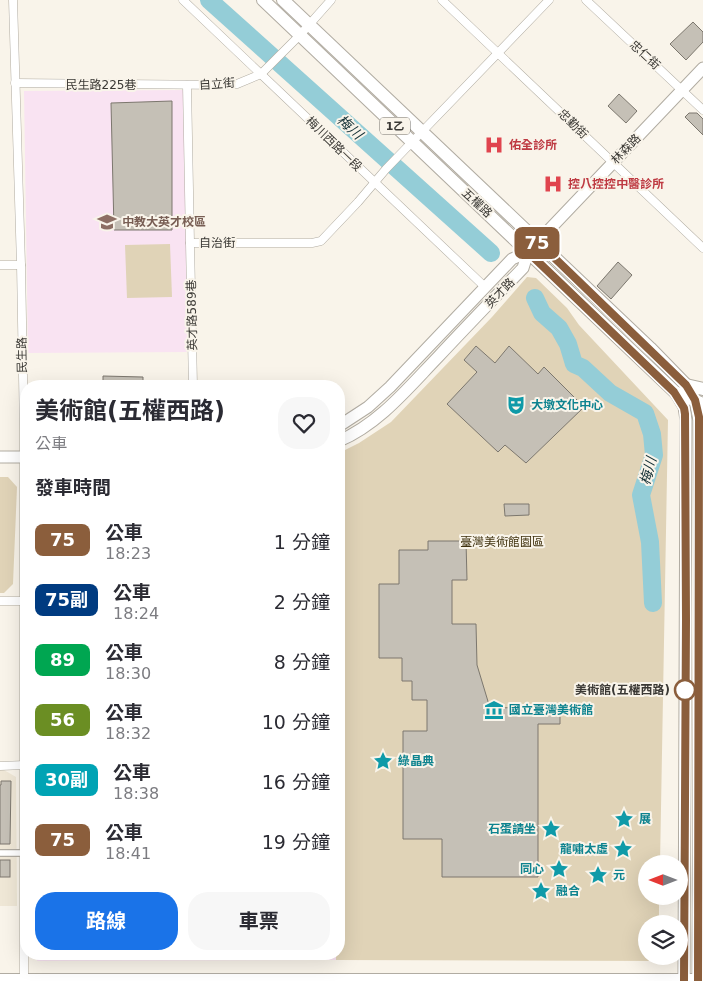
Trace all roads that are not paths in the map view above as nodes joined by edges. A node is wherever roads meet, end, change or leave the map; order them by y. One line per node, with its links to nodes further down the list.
1 (13, 0): 14 (street, 民生路)
2 (184, 0): 13 (street, 梅川西路一段)
3 (263, 0): 10 (main road, 五權路 / 1乙)
4 (283, 0): 9 (main road, 五權路 / 1乙)
5 (331, 0): 9 (street)
6 (442, 0): 11 (street, 忠勤街)
7 (549, 0): 11 (street)
8 (586, 0): 16 (street, 忠仁街)
9 (309, 24): 10 (street); 18 (main road, 五權路 / 1乙)
10 (300, 35): 13 (street, 自立街); 19 (main road, 五權路 / 1乙)
11 (498, 52): 18 (street); 20 (street, 忠勤街)
12 (703, 68): 16 (main road, 林森路)
13 (261, 74): 15 (street, 自立街); 21 (street, 梅川西路一段)
14 (14, 83): 15 (street, 民生路225巷); 27 (street, 民生路)
15 (187, 85): 23 (street, 自治街)
16 (682, 90): 17 (street, 忠仁街); 20 (main road, 林森路)
17 (703, 110)
18 (422, 132): 19 (street); 22 (main road, 五權路 / 1乙)
19 (412, 142): 21 (street, 自治街); 25 (main road, 五權路 / 1乙)
20 (613, 162): 22 (main road, 林森路); 24 (street, 忠勤街)
21 (374, 182): 23 (street, 自治街); 28 (street, 梅川西路一段)
22 (538, 242): 25 (main road, 林森路); 31 (main road, 五權路 / 1乙)
23 (190, 243): 30 (street, 英才路589巷)
24 (703, 248)
25 (528, 252): 28 (main road, 英才路); 33 (main road, 五權路 / 1乙); 38 (main road, 英才路)
26 (0, 265): 27 (street)
27 (21, 265): 29 (street, 民生路)
28 (485, 287): 37 (main road, 英才路)
29 (23, 380)
30 (193, 380)
31 (686, 385): 32 (main road); 34 (main road, 五權路 / 1乙)
32 (703, 388)
33 (674, 392): 34 (main road, 五權路 / 1乙); 35 (main road)
34 (700, 399): 35 (main road); 36 (main road)
35 (685, 414): 43 (main road)
36 (701, 415): 44 (main road)
37 (345, 422)
38 (345, 438)
39 (0, 457): 40 (main road)
40 (20, 457)
41 (0, 601): 42 (street)
42 (20, 601)
43 (686, 620): 44 (street); 45 (main road)
44 (701, 620): 46 (main road)
45 (686, 664): 46 (street); 50 (main road)
46 (701, 664): 49 (main road)
47 (20, 765): 48 (street)
48 (0, 766)
49 (701, 774): 51 (main road)
50 (684, 844): 51 (street); 61 (main road)
51 (701, 845): 58 (main road)
52 (0, 853): 53 (street)
53 (20, 853)
54 (24, 960): 59 (street, 民生路)
55 (0, 979): 59 (street)
56 (242, 979): 57 (street); 59 (street)
57 (459, 979): 60 (street)
58 (700, 979): 61 (street)
59 (24, 980)
60 (510, 980): 61 (street)
61 (684, 980)

